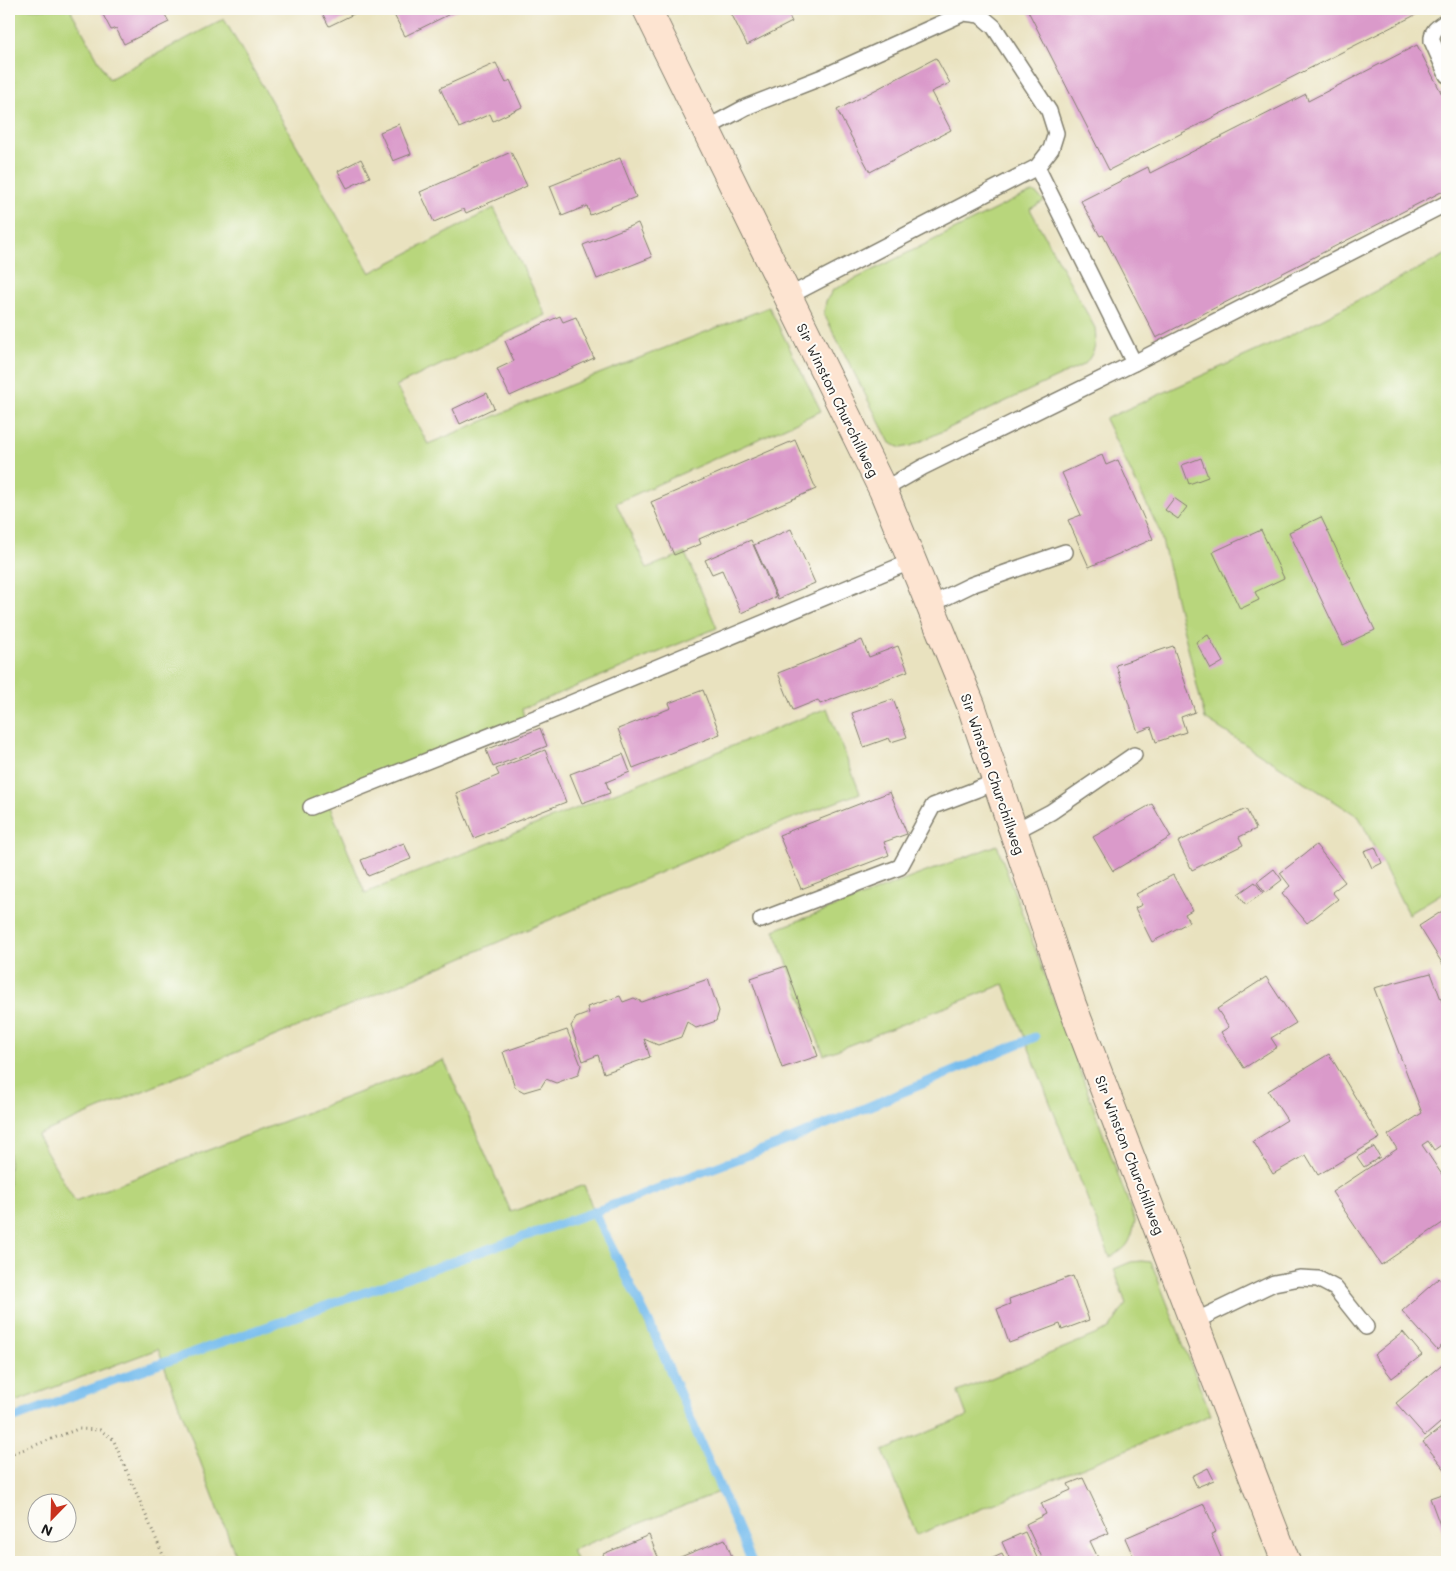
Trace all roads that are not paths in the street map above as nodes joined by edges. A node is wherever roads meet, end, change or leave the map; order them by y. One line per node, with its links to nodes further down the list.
1 (647, 9): 4 (street, Sir Winston Churchillweg)
2 (1447, 21): 3 (lane)
3 (1447, 75)
4 (705, 129): 5 (lane); 7 (street, Sir Winston Churchillweg)
5 (1038, 167): 7 (lane); 8 (lane)
6 (1447, 203): 8 (lane)
7 (787, 296): 9 (street, Sir Winston Churchillweg)
8 (1134, 363): 9 (lane)
9 (883, 490): 11 (street, Sir Winston Churchillweg)
10 (1065, 552): 12 (lane)
11 (912, 561): 12 (street, Sir Winston Churchillweg); 15 (lane)
12 (930, 605): 14 (street, Sir Winston Churchillweg)
13 (1134, 756): 16 (lane)
14 (996, 782): 16 (street, Sir Winston Churchillweg); 17 (lane)
15 (311, 807)
16 (1013, 832): 18 (street, Sir Winston Churchillweg)
17 (761, 920)
18 (1193, 1322): 19 (lane); 20 (street, Sir Winston Churchillweg)
19 (1366, 1327)
20 (1286, 1562)

